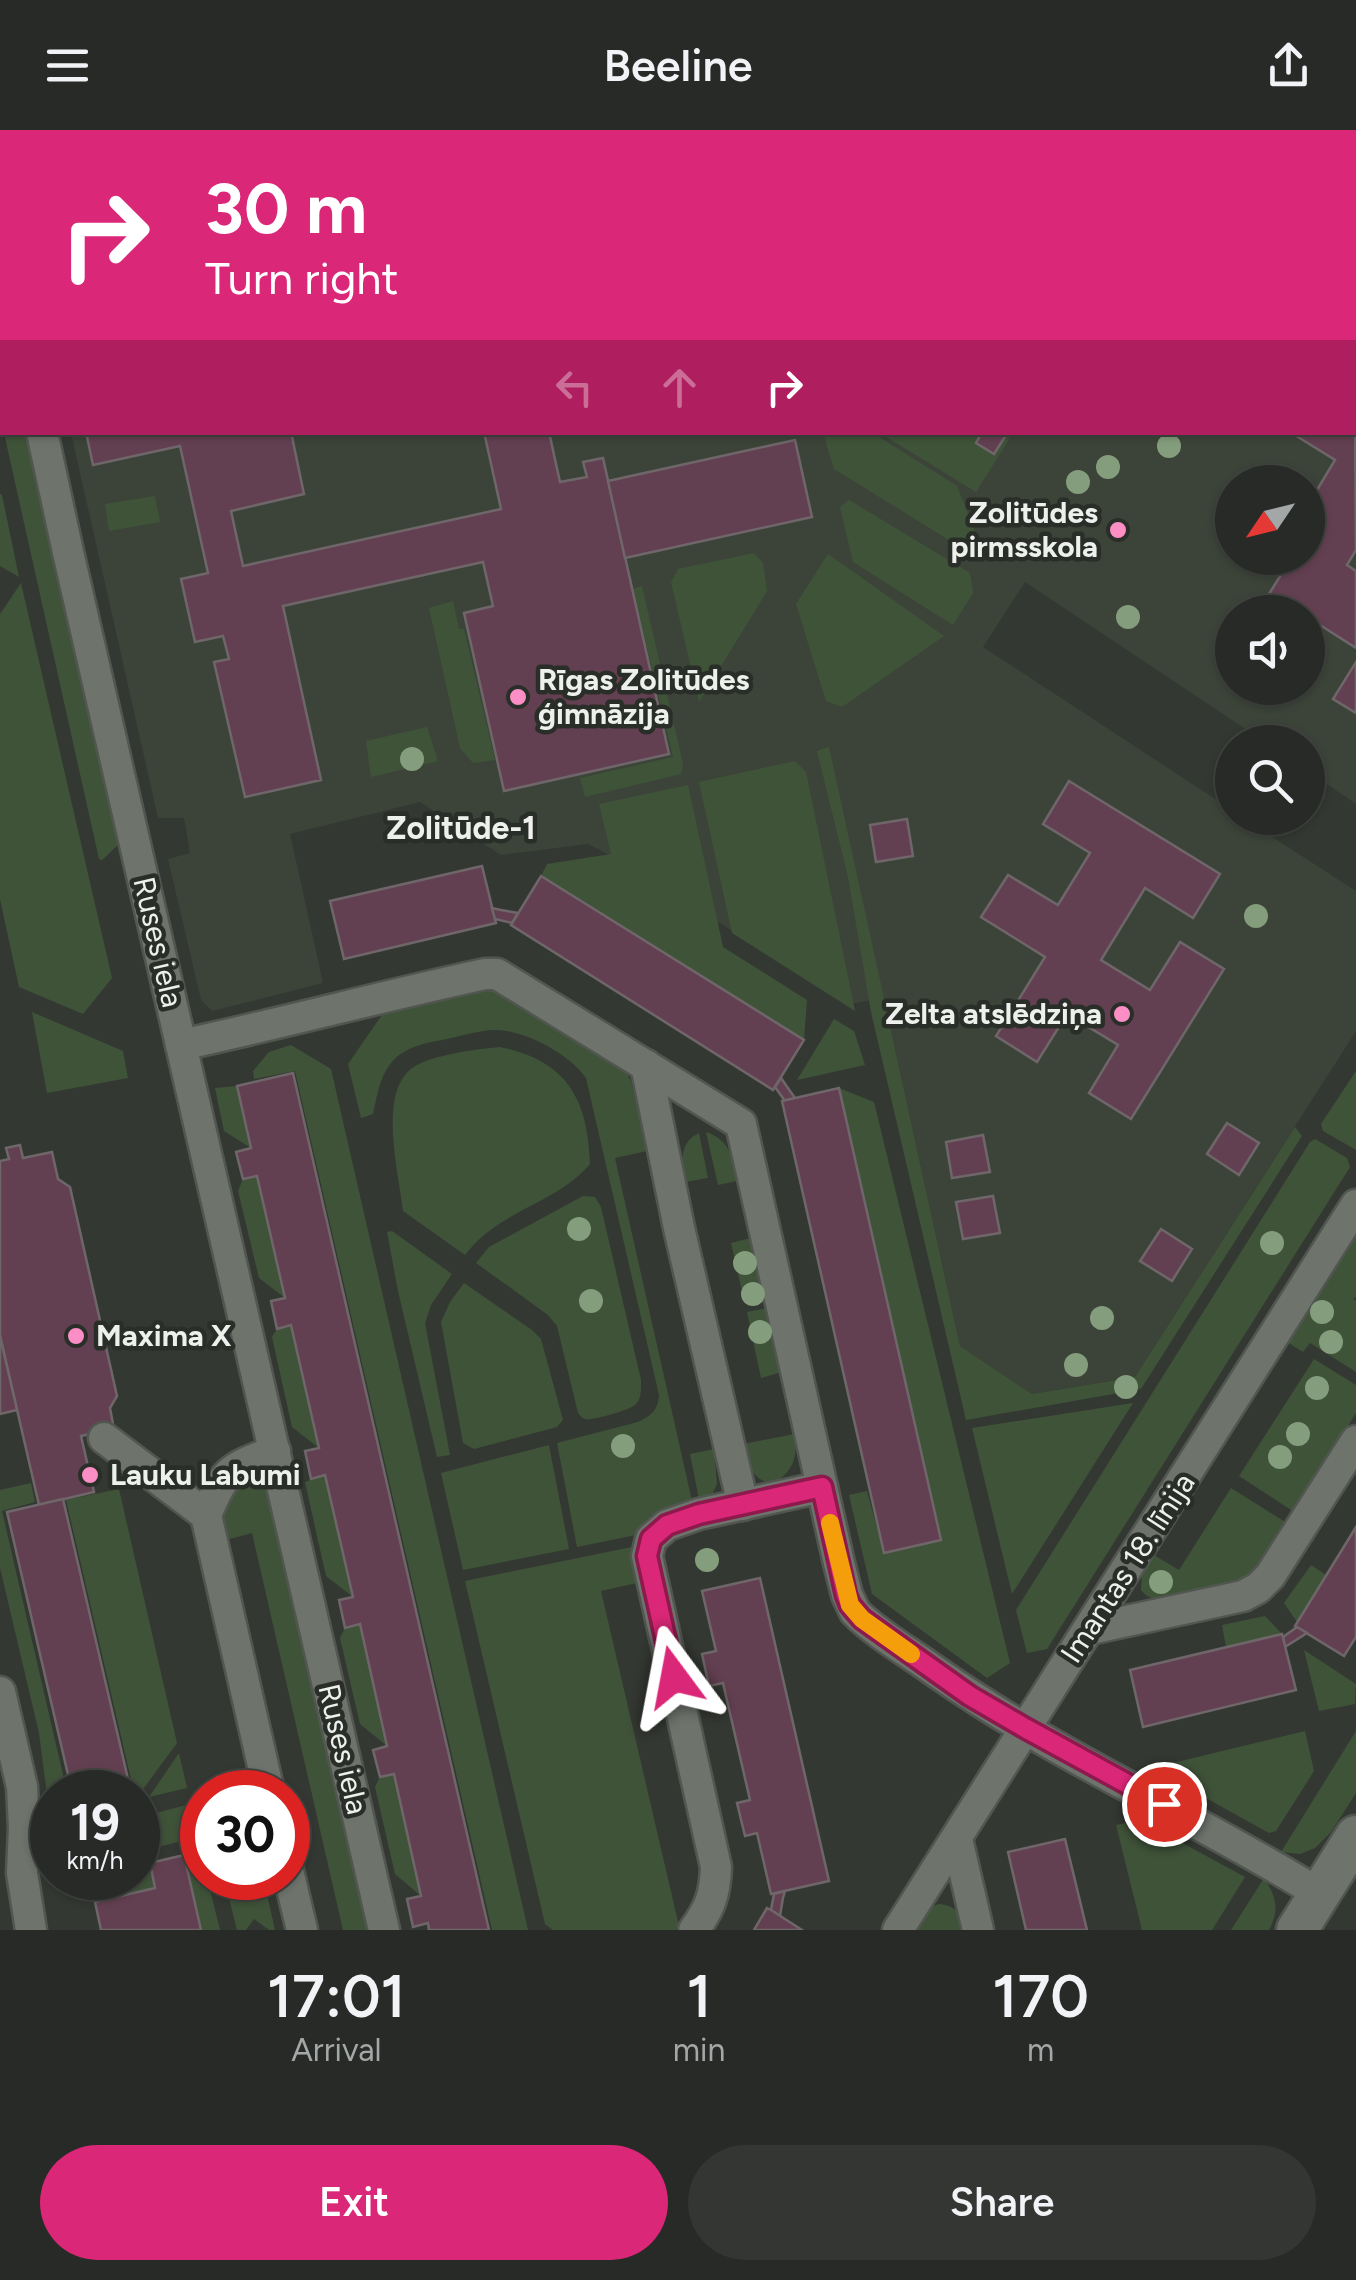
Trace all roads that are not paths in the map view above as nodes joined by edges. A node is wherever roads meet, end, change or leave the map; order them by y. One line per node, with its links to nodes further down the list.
1 (43, 435): 2 (street, Ruses iela)
2 (181, 1045): 3 (street); 7 (street, Ruses iela)
3 (646, 1065): 8 (street); 9 (street)
4 (1356, 1205): 11 (street, Imantas 18. līnija)
5 (104, 1438): 10 (street)
6 (1356, 1441): 11 (street)
7 (275, 1451): 10 (street); 22 (street, Ruses iela)
8 (822, 1487): 9 (street); 13 (street)
9 (743, 1505): 23 (street)
10 (206, 1514): 14 (street)
11 (1090, 1629): 13 (street, Imantas 18. līnija)
12 (0, 1696): 17 (street)
13 (1025, 1728): 16 (street, Imantas 18. līnija); 18 (street)
14 (264, 1770)
15 (1356, 1836): 18 (street)
16 (957, 1839): 24 (street, Imantas 18. līnija); 25 (street)
17 (11, 1876): 20 (street)
18 (1320, 1894): 26 (street)
19 (295, 1900): 21 (street)
20 (31, 1930)
21 (302, 1930)
22 (384, 1930)
23 (694, 1930)
24 (898, 1930)
25 (978, 1930)
26 (1297, 1930)

